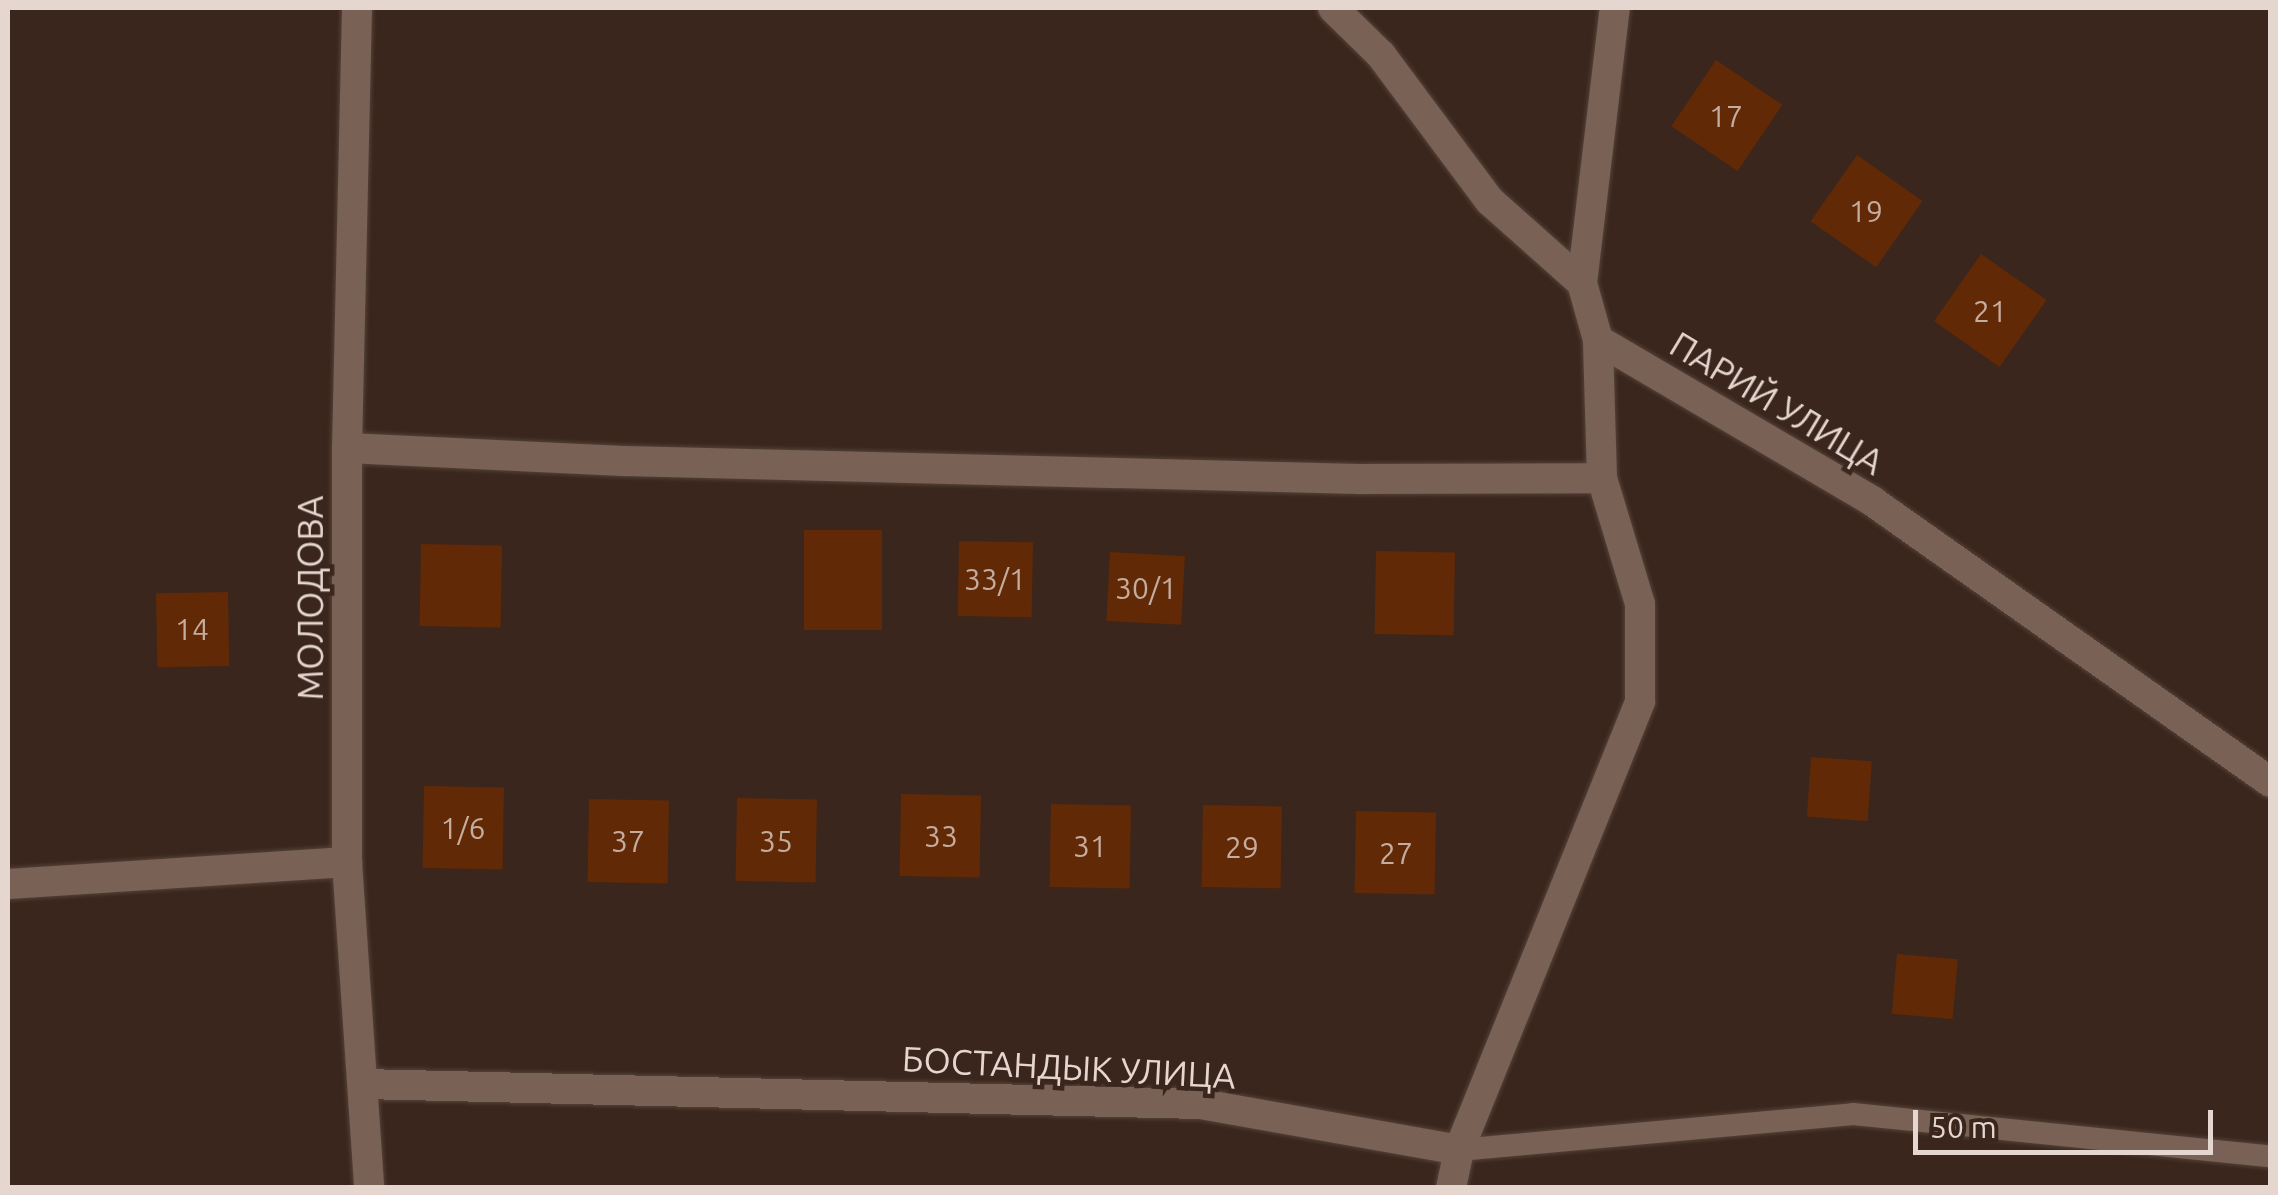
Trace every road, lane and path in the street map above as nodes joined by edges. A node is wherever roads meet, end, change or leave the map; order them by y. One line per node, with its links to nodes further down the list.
1 (356, 8): 6 (street, МОЛОДОВА)
2 (1333, 8): 4 (street)
3 (1615, 8): 4 (street)
4 (1582, 282): 5 (street)
5 (1598, 340): 7 (street); 8 (street, ПАРИЙ УЛИЦА)
6 (347, 448): 7 (street); 9 (street, МОЛОДОВА)
7 (1602, 478): 12 (street)
8 (2270, 782)
9 (347, 862): 10 (street); 11 (street, МОЛОДОВА)
10 (8, 884)
11 (363, 1084): 12 (street, БОСТАНДЫК УЛИЦА); 14 (street, МОЛОДОВА)
12 (1459, 1150): 13 (lane); 15 (street)
13 (2270, 1156)
14 (370, 1188)
15 (1451, 1188)

